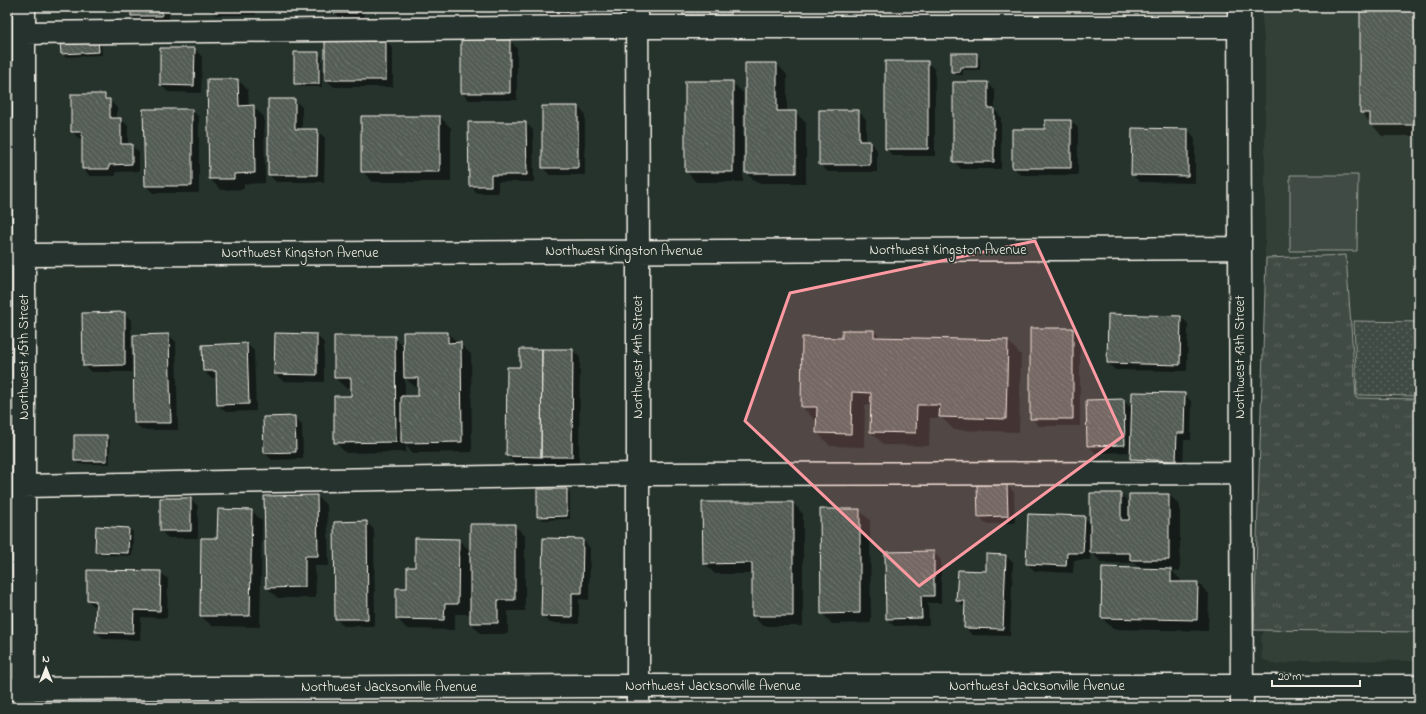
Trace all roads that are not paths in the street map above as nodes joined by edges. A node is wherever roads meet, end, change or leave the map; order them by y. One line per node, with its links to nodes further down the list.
1 (24, 7): 4 (street, Northwest 15th Street)
2 (637, 17): 3 (street); 4 (street); 6 (street, Northwest 14th Street)
3 (1239, 17): 5 (street, Northwest 13th Street)
4 (24, 33): 7 (street, Northwest 15th Street)
5 (1240, 248): 6 (street, Northwest Kingston Avenue); 8 (street, Northwest 13th Street)
6 (638, 251): 7 (street, Northwest Kingston Avenue); 9 (street, Northwest 14th Street)
7 (16, 254): 10 (street, Northwest 15th Street)
8 (1241, 473): 9 (street); 14 (street, Northwest 13th Street)
9 (637, 474): 10 (street); 11 (street, Northwest 14th Street)
10 (24, 486): 13 (street, Northwest 15th Street)
11 (638, 686): 13 (street, Northwest Jacksonville Avenue); 14 (street, Northwest Jacksonville Avenue); 15 (street, Northwest 14th Street)
12 (1419, 686): 14 (street, Northwest Jacksonville Avenue)
13 (19, 695)
14 (1242, 697)
15 (638, 707)

